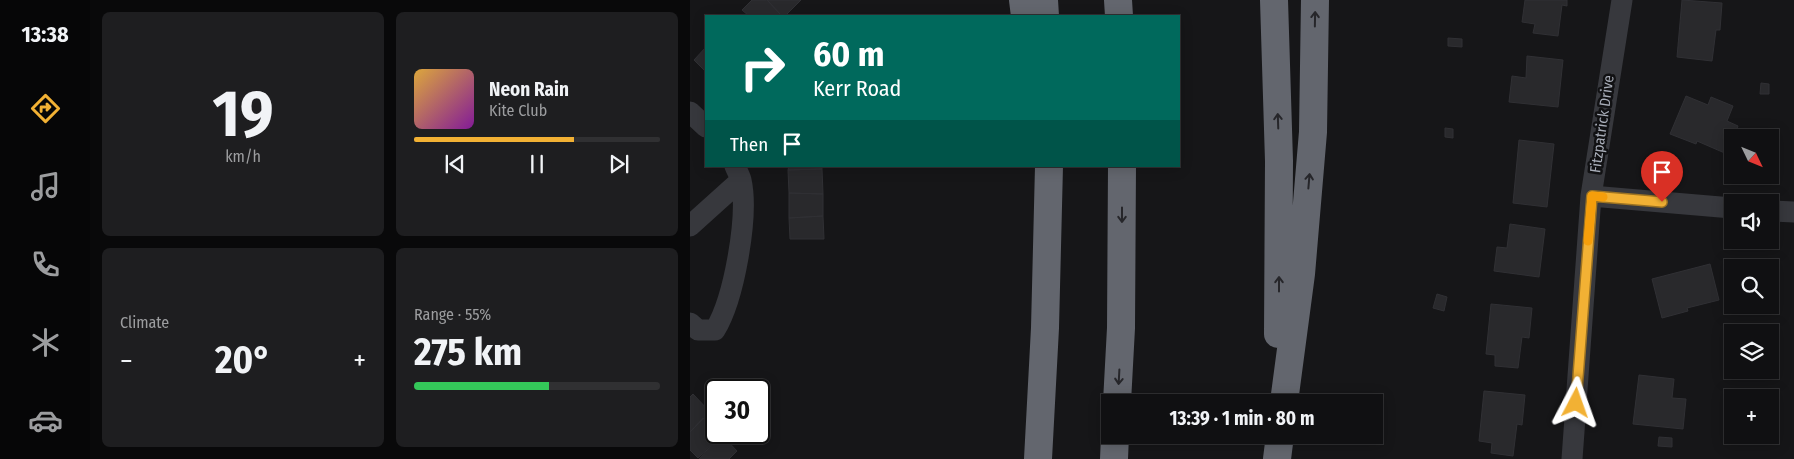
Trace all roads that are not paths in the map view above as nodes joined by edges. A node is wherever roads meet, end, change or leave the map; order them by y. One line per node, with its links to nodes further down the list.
1 (1023, 0): 7 (highway)
2 (1044, 0): 8 (highway)
3 (1118, 0): 9 (highway)
4 (1274, 0): 23 (highway, one-way to 4)
5 (1315, 0): 24 (highway, one-way to 5)
6 (1622, 0): 16 (street, Fitzpatrick Drive)
7 (1025, 15)
8 (1045, 15)
9 (1119, 15)
10 (690, 112): 11 (street)
11 (705, 126)
12 (1032, 167): 28 (highway)
13 (1049, 167): 28 (highway)
14 (1122, 167): 22 (highway, one-way to 22)
15 (738, 173): 20 (street); 21 (street)
16 (1592, 196): 17 (street); 32 (street, Fitzpatrick Drive)
17 (1724, 207)
18 (1779, 211): 19 (street)
19 (1794, 212)
20 (690, 226)
21 (690, 323)
22 (1117, 394)
23 (1274, 394)
24 (1285, 394)
25 (1115, 444): 29 (highway)
26 (1271, 444): 30 (highway)
27 (1278, 444): 31 (highway)
28 (1036, 459)
29 (1114, 459)
30 (1270, 459)
31 (1276, 459)
32 (1572, 459)

